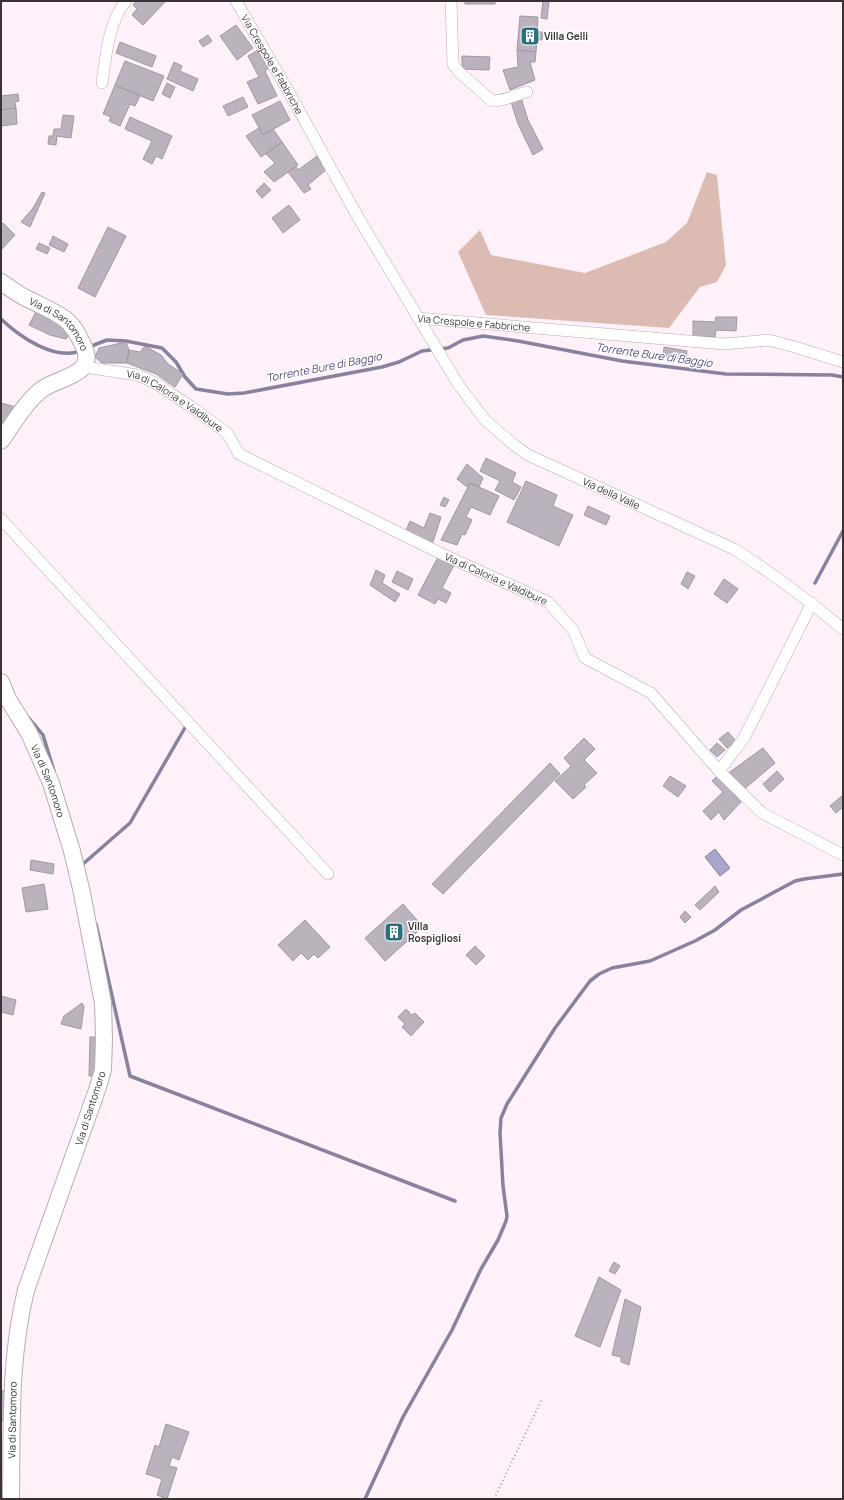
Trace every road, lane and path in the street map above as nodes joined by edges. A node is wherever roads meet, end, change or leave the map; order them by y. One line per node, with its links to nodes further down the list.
1 (126, 1): 4 (street)
2 (236, 1): 7 (street, Via Crespole e Fabbriche)
3 (451, 1): 5 (street)
4 (102, 83)
5 (527, 92)
6 (1, 282): 8 (main road, Via di Santomoro)
7 (418, 318): 9 (street, Via Crespole e Fabbriche); 12 (street, Via della Valle)
8 (83, 352): 10 (main road, Via di Santomoro); 16 (street, Via di Caloria e Valdibure)
9 (843, 362)
10 (1, 441)
11 (1, 519): 18 (street)
12 (812, 603): 13 (street, Via della Valle); 16 (street)
13 (843, 628)
14 (1, 682): 15 (main road, Via di Santomoro)
15 (5, 703): 20 (main road, Via di Santomoro)
16 (719, 771): 17 (street, Via di Caloria e Valdibure)
17 (843, 855)
18 (328, 874)
19 (542, 1399): 21 (path)
20 (11, 1499)
21 (494, 1499)

